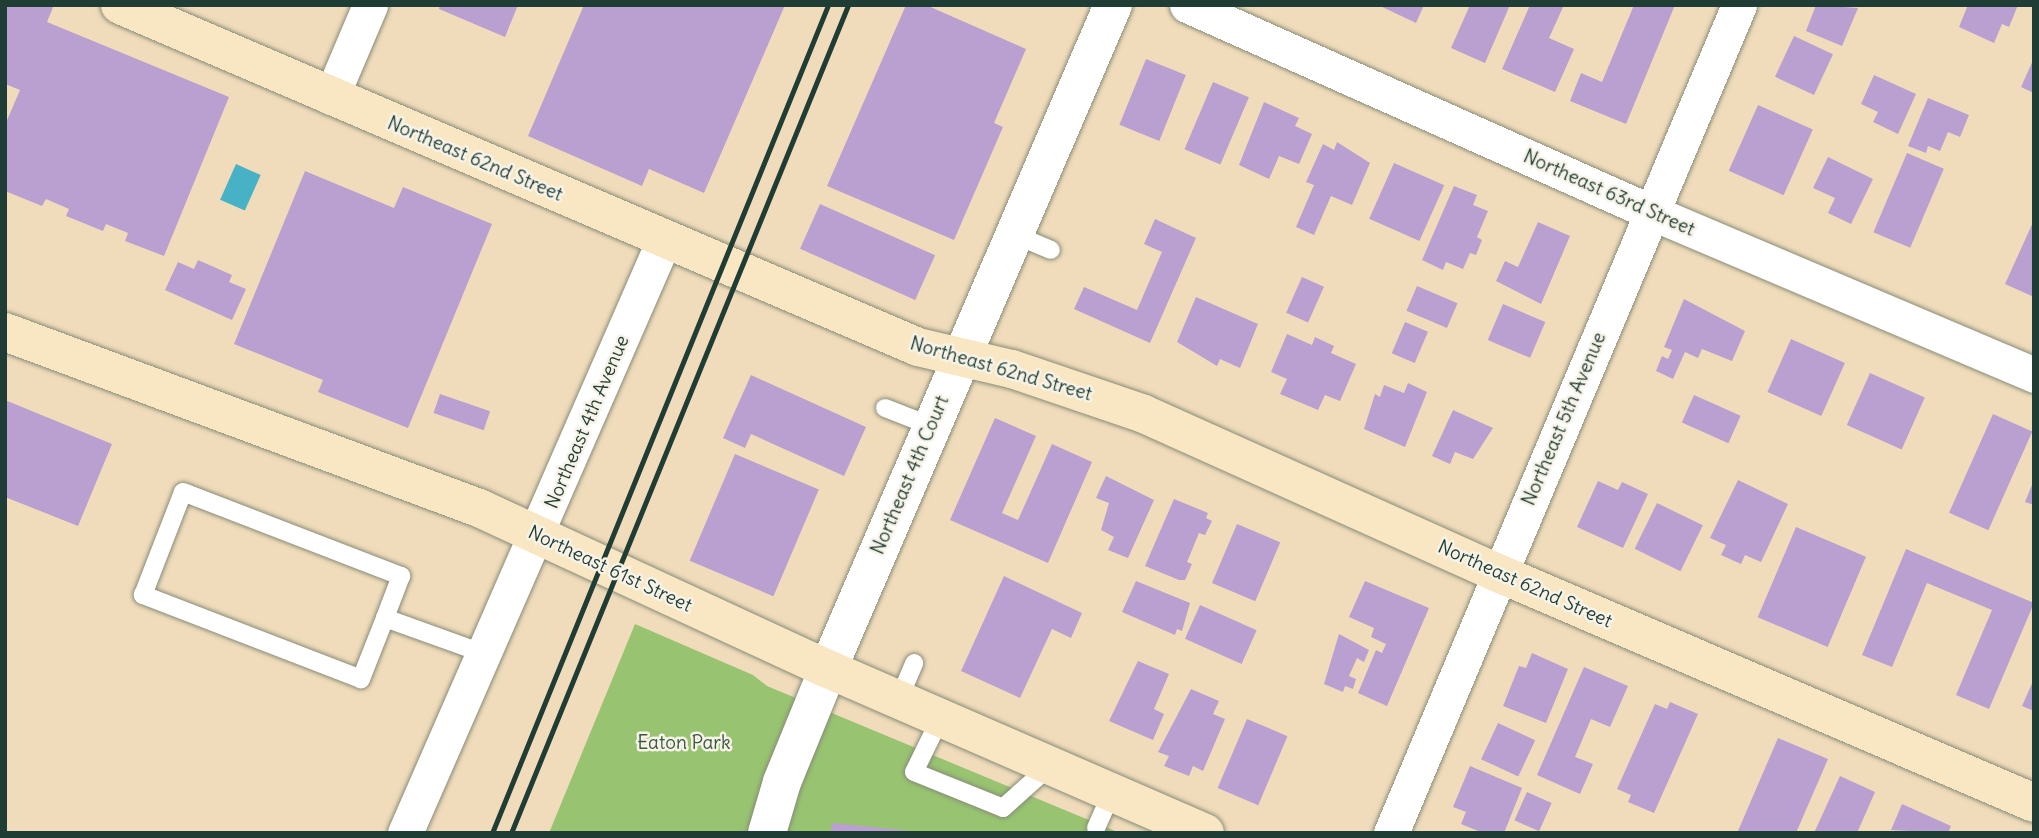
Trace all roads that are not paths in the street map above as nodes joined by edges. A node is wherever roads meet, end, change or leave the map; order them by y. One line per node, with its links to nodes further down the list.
1 (120, 5): 6 (main road, Northeast 62nd Street)
2 (369, 5): 6 (street)
3 (1113, 5): 8 (street, Northeast 4th Court)
4 (1187, 5): 7 (street, Northeast 63rd Street)
5 (1739, 5): 7 (street, Northeast 5th Avenue)
6 (331, 97): 9 (main road, Northeast 62nd Street)
7 (1653, 213): 13 (street, Northeast 63rd Street); 17 (street, Northeast 5th Avenue)
8 (1013, 234): 10 (lane); 12 (street, Northeast 4th Court)
9 (664, 240): 12 (main road, Northeast 62nd Street); 16 (street, Northeast 4th Avenue)
10 (1051, 250)
11 (5, 332): 16 (main road, Northeast 61st Street)
12 (960, 357): 15 (street, Northeast 4th Court); 17 (main road, Northeast 62nd Street)
13 (2034, 375)
14 (885, 408): 15 (lane)
15 (931, 426): 21 (street, Northeast 4th Court)
16 (539, 535): 19 (street, Northeast 4th Avenue); 21 (main road, Northeast 61st Street)
17 (1498, 573): 26 (main road, Northeast 62nd Street); 31 (street, Northeast 5th Avenue)
18 (385, 618): 18 (lane); 19 (lane)
19 (485, 654): 29 (street, Northeast 4th Avenue)
20 (914, 663): 22 (lane)
21 (828, 669): 22 (main road, Northeast 61st Street); 30 (street, Northeast 4th Court)
22 (899, 699): 23 (main road, Northeast 61st Street)
23 (941, 717): 24 (main road, Northeast 61st Street); 24 (lane)
24 (1051, 765): 25 (main road, Northeast 61st Street)
25 (1112, 792): 27 (lane); 28 (main road, Northeast 61st Street)
26 (2034, 803)
27 (1096, 828)
28 (1186, 829)
29 (405, 833)
30 (767, 833)
31 (1391, 833)

